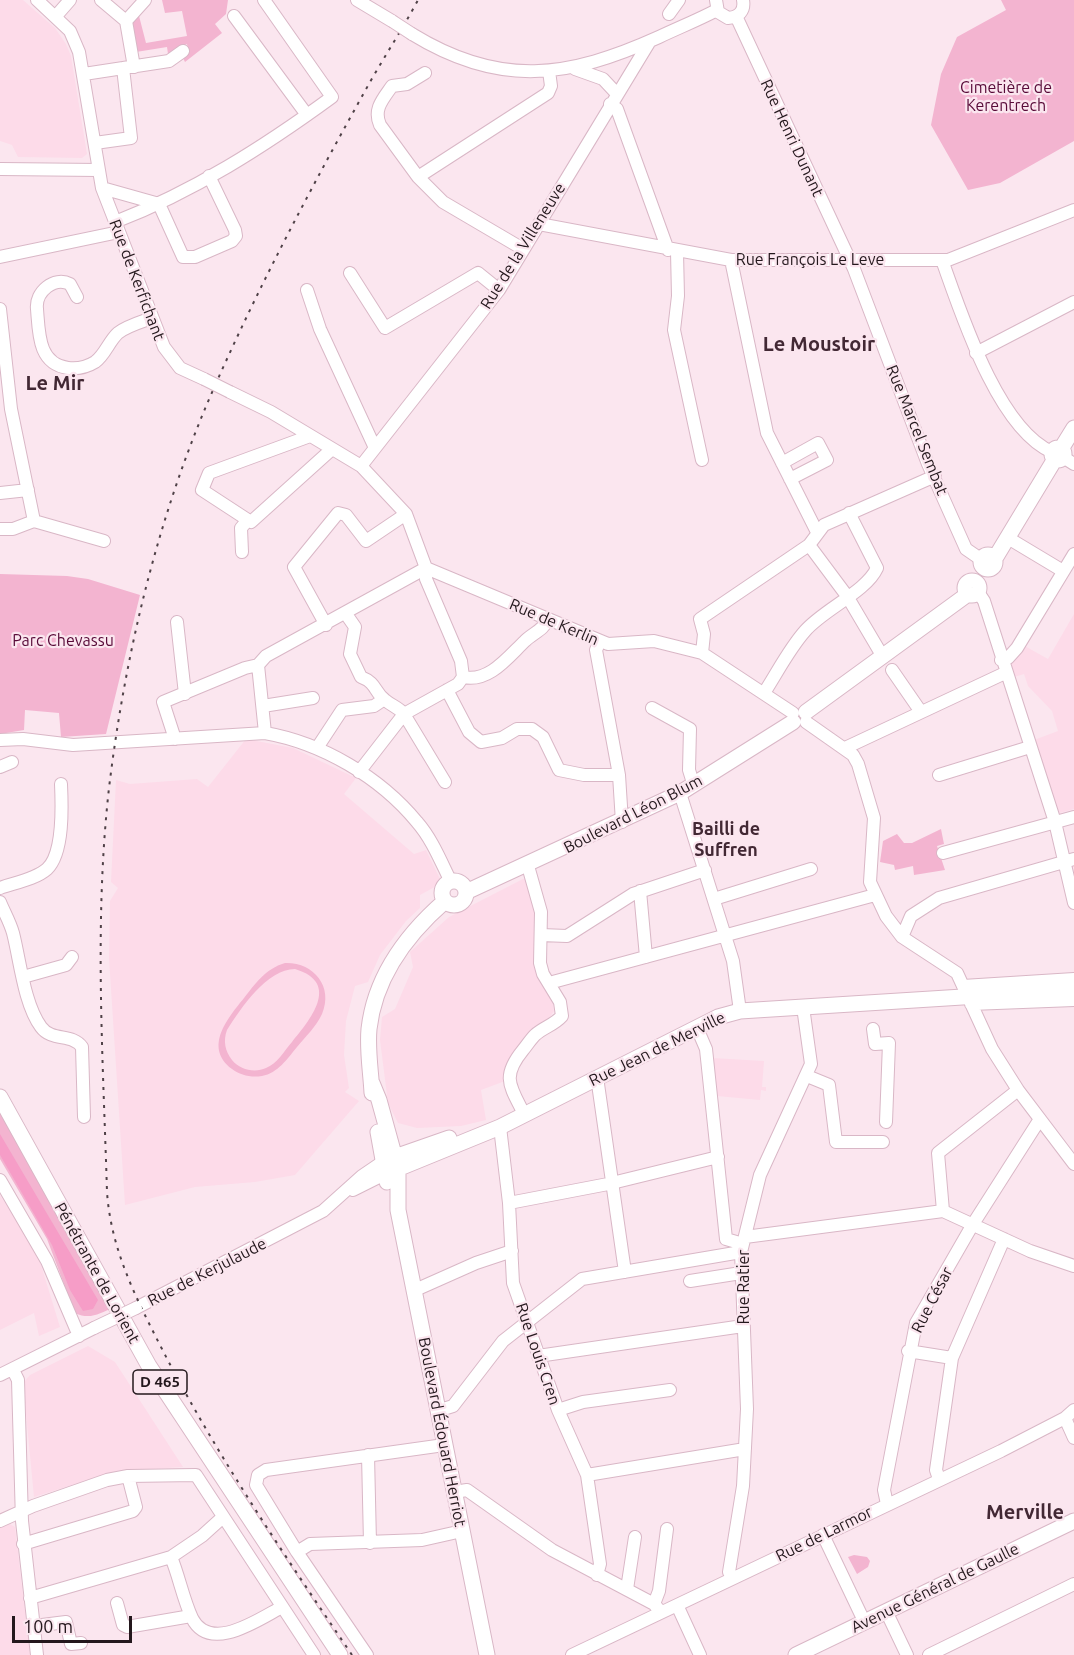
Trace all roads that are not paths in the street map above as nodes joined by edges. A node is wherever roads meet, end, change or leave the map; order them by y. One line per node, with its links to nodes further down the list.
1 (37, 0): 11 (street, Rue de Kerfichant)
2 (70, 0): 11 (street)
3 (101, 0): 14 (street)
4 (145, 0): 14 (street)
5 (264, 0): 23 (street)
6 (357, 0): 19 (street, bridge)
7 (679, 0): 10 (street)
8 (743, 0): 13 (street)
9 (716, 5): 13 (street); 15 (street)
10 (669, 14)
11 (56, 16): 21 (street, Rue de Kerfichant)
12 (234, 16): 23 (street)
13 (736, 16): 38 (street, Rue Henri Dunant)
14 (126, 21): 17 (street)
15 (650, 41): 18 (street); 22 (street, Rue de la Villeneuve)
16 (183, 51): 17 (street)
17 (129, 68): 21 (street); 24 (street)
18 (575, 69): 19 (street); 22 (street)
19 (549, 71): 28 (street)
20 (425, 73): 28 (street)
21 (84, 74): 24 (street, Rue de Kerfichant)
22 (614, 99): 32 (street, Rue de la Villeneuve); 35 (street)
23 (307, 115): 27 (street)
24 (94, 142): 26 (street, Rue de Kerfichant)
25 (2, 168): 26 (street)
26 (99, 170): 29 (street, Rue de Kerfichant)
27 (209, 176): 30 (street); 30 (street)
28 (418, 177): 34 (street)
29 (102, 188): 30 (street); 33 (street, Rue de Kerfichant)
30 (159, 204): 33 (street)
31 (1074, 210): 39 (street, Rue François Le Leve)
32 (539, 224): 34 (street, Rue de la Villeneuve); 35 (street, Rue François Le Leve)
33 (117, 227): 36 (street); 46 (street, Rue de Kerfichant)
34 (524, 249): 42 (street, Rue de la Villeneuve)
35 (673, 251): 37 (street, Rue François Le Leve); 53 (street)
36 (0, 257)
37 (731, 260): 38 (street, Rue François Le Leve); 54 (street)
38 (849, 260): 39 (street, Rue François Le Leve); 56 (street, Rue Marcel Sembat)
39 (942, 260): 47 (street)
40 (350, 273): 42 (street)
41 (308, 290): 50 (street)
42 (500, 290): 50 (street, Rue de la Villeneuve)
43 (77, 297): 46 (street)
44 (1074, 302): 47 (street)
45 (0, 312): 58 (street)
46 (152, 318): 49 (street, Rue de Kerfichant, bridge)
47 (976, 353): 52 (street)
48 (1074, 428): 52 (main road, Boulevard Léon Blum)
49 (310, 436): 51 (street, Rue de Kerfichant); 63 (street)
50 (375, 448): 55 (street, Rue de la Villeneuve)
51 (332, 449): 55 (street, Rue de Kerfichant); 63 (street)
52 (1061, 456): 66 (main road, Boulevard Léon Blum)
53 (702, 460)
54 (782, 463): 57 (street); 57 (street)
55 (360, 466): 61 (street)
56 (935, 476): 60 (street); 71 (street, Rue Marcel Sembat)
57 (790, 478): 65 (street)
58 (28, 490): 59 (street); 62 (street)
59 (0, 493)
60 (849, 513): 65 (street); 75 (street)
61 (406, 514): 72 (street); 79 (street)
62 (34, 521): 64 (street); 67 (street)
63 (249, 521): 69 (street)
64 (0, 529)
65 (817, 532): 68 (street)
66 (1008, 538): 71 (main road, Boulevard Léon Blum); 73 (street)
67 (104, 541)
68 (809, 545): 75 (street); 81 (street)
69 (242, 552)
70 (1074, 554): 73 (street)
71 (988, 561): 74 (main road, Boulevard Léon Blum)
72 (426, 568): 76 (street); 77 (street, Rue de Kerlin); 87 (street)
73 (1063, 572): 83 (street)
74 (972, 589): 82 (main road, Boulevard Léon Blum); 83 (street)
75 (847, 596): 82 (street); 89 (street)
76 (346, 614): 79 (street); 92 (street)
77 (548, 619): 80 (street, Rue de Kerlin); 87 (street)
78 (177, 622): 90 (street)
79 (326, 625): 84 (street)
80 (600, 641): 81 (street, Rue de Kerlin); 105 (street)
81 (702, 653): 89 (street, Rue de Kerlin)
82 (883, 657): 97 (main road, Boulevard Léon Blum)
83 (1001, 660): 86 (street)
84 (258, 665): 90 (street); 93 (street)
85 (892, 670): 95 (street)
86 (1005, 673): 95 (street); 101 (street)
87 (463, 678): 88 (street)
88 (447, 690): 96 (street); 105 (street)
89 (764, 693): 97 (street, Rue de Kerlin)
90 (185, 694): 99 (street)
91 (313, 698): 93 (street)
92 (383, 699): 96 (street); 102 (street)
93 (263, 706): 98 (street)
94 (651, 708): 108 (street)
95 (921, 712): 103 (street)
96 (404, 714): 104 (street); 107 (street)
97 (799, 717): 103 (street, Rue de Kerlin); 108 (main road, Boulevard Léon Blum)
98 (265, 733): 99 (street); 102 (street)
99 (175, 739): 100 (street)
100 (0, 740)
101 (1030, 747): 106 (street); 113 (street)
102 (317, 748): 104 (street)
103 (845, 748): 123 (street, Rue de Kerlin)
104 (359, 772): 119 (street)
105 (619, 775): 112 (street)
106 (939, 776)
107 (446, 782)
108 (693, 783): 110 (main road, Boulevard Léon Blum)
109 (61, 784): 120 (street)
110 (680, 793): 112 (main road, Boulevard Léon Blum); 118 (street)
111 (1074, 817): 113 (street)
112 (622, 822): 116 (main road, Boulevard Léon Blum)
113 (1054, 822): 114 (street); 115 (street)
114 (943, 854)
115 (1070, 861): 127 (street); 130 (street)
116 (528, 866): 122 (main road, Boulevard Léon Blum); 128 (street)
117 (811, 869): 124 (street)
118 (705, 870): 121 (street); 124 (street)
119 (451, 882): 122 (main road); 125 (main road)
120 (0, 888)
121 (640, 891): 128 (street); 132 (street)
122 (466, 892): 125 (main road)
123 (875, 895): 129 (street); 130 (street, Rue de Kerlin)
124 (714, 899): 129 (street)
125 (445, 901): 155 (main road)
126 (0, 902): 133 (street)
127 (1074, 903)
128 (541, 934): 135 (street)
129 (725, 936): 132 (street); 140 (street)
130 (902, 938): 137 (street, Rue de Kerlin)
131 (72, 957): 133 (street)
132 (646, 957): 135 (street)
133 (23, 977): 148 (street)
134 (1074, 979): 137 (street)
135 (549, 983): 147 (street)
136 (1074, 990): 137 (main road, Rue Jean de Merville)
137 (968, 996): 138 (street); 139 (main road, Rue Jean de Merville); 145 (street, Rue de Kerlin)
138 (1074, 1000)
139 (803, 1007): 140 (main road, Rue Jean de Merville); 143 (street, Rue Ratier)
140 (740, 1011): 141 (main road, Rue Jean de Merville)
141 (697, 1028): 144 (main road, Rue Jean de Merville); 153 (street)
142 (873, 1029): 150 (street)
143 (807, 1076): 152 (street); 162 (street, Rue Ratier)
144 (597, 1077): 147 (main road, Rue Jean de Merville); 157 (street)
145 (1018, 1090): 149 (street, Rue de Kerlin); 159 (street)
146 (0, 1097): 218 (main road, Pénétrante de Lorient / D 465)
147 (524, 1114): 151 (main road, Rue Jean de Merville)
148 (84, 1118)
149 (1040, 1119): 154 (street, Rue de Kerlin); 160 (street, Rue César)
150 (886, 1122)
151 (500, 1126): 155 (main road, Rue de Kerjulaude); 158 (street, Rue Louis Cren)
152 (883, 1142)
153 (718, 1157): 157 (street); 162 (street)
154 (1074, 1164)
155 (390, 1165): 168 (main road, Boulevard Édouard Herriot); 171 (street, Rue de Kerjulaude, bridge)
156 (0, 1180): 171 (street)
157 (613, 1182): 158 (street); 165 (street)
158 (509, 1203): 163 (street, Rue Louis Cren)
159 (943, 1211): 160 (street); 162 (street)
160 (973, 1224): 161 (street); 172 (street, Rue César)
161 (1004, 1239): 164 (street); 174 (street)
162 (743, 1244): 165 (street); 166 (street, Rue Ratier)
163 (512, 1251): 168 (street); 169 (street, Rue Louis Cren)
164 (1074, 1266)
165 (626, 1272): 169 (street)
166 (741, 1273): 167 (street); 170 (street, Rue Ratier)
167 (690, 1281)
168 (413, 1291): 179 (main road, Boulevard Édouard Herriot)
169 (526, 1320): 173 (street, Rue Louis Cren); 179 (street)
170 (743, 1326): 173 (street); 183 (street, Rue Ratier)
171 (79, 1336): 175 (street, Rue de Kerjulaude)
172 (909, 1351): 174 (street); 189 (street, Rue César)
173 (538, 1356): 178 (street, Rue Louis Cren)
174 (952, 1358): 187 (street)
175 (13, 1370): 176 (street, Rue de Kerjulaude); 190 (street)
176 (0, 1375)
177 (670, 1390): 178 (street)
178 (558, 1410): 185 (street, Rue Louis Cren)
179 (437, 1411): 182 (main road, Boulevard Édouard Herriot)
180 (1070, 1414): 181 (street); 187 (street, Rue de Larmor)
181 (1074, 1438)
182 (444, 1444): 184 (street); 188 (main road, Boulevard Édouard Herriot)
183 (745, 1449): 185 (street); 203 (street, Rue Ratier)
184 (368, 1455): 198 (street); 200 (street)
185 (587, 1475): 202 (street, Rue Louis Cren)
186 (128, 1476): 190 (street); 191 (street); 199 (street)
187 (939, 1479): 189 (street, Rue de Larmor)
188 (454, 1492): 195 (main road, Boulevard Édouard Herriot); 202 (street)
189 (887, 1504): 196 (street, Rue de Larmor)
190 (22, 1511): 192 (street); 199 (street)
191 (223, 1517): 201 (street); 209 (street)
192 (0, 1521)
193 (1074, 1521): 211 (main road, Avenue Général de Gaulle)
194 (667, 1529): 210 (street)
195 (462, 1531): 198 (street); 220 (main road, Boulevard Édouard Herriot)
196 (823, 1534): 203 (street, Rue de Larmor); 213 (street)
197 (635, 1537): 205 (street)
198 (370, 1543): 200 (street)
199 (24, 1544): 206 (street)
200 (297, 1552): 219 (street)
201 (171, 1557): 206 (street); 212 (street)
202 (597, 1575): 205 (street)
203 (732, 1578): 208 (street, Rue de Larmor)
204 (1074, 1584): 225 (street)
205 (627, 1589): 210 (street)
206 (30, 1598): 214 (street)
207 (117, 1603): 212 (street)
208 (676, 1605): 210 (street, Rue de Larmor); 222 (street)
209 (282, 1607): 212 (street); 217 (street)
210 (657, 1608): 221 (street, Rue de Larmor)
211 (886, 1611): 213 (main road, Avenue Général de Gaulle); 224 (street)
212 (191, 1616)
213 (864, 1622): 223 (main road, Avenue Général de Gaulle)
214 (34, 1626): 215 (street); 216 (street)
215 (81, 1643)
216 (37, 1655)
217 (314, 1655)
218 (340, 1655)
219 (367, 1655)
220 (486, 1655)
221 (572, 1655)
222 (700, 1655)
223 (796, 1655)
224 (907, 1655)
225 (929, 1655)

